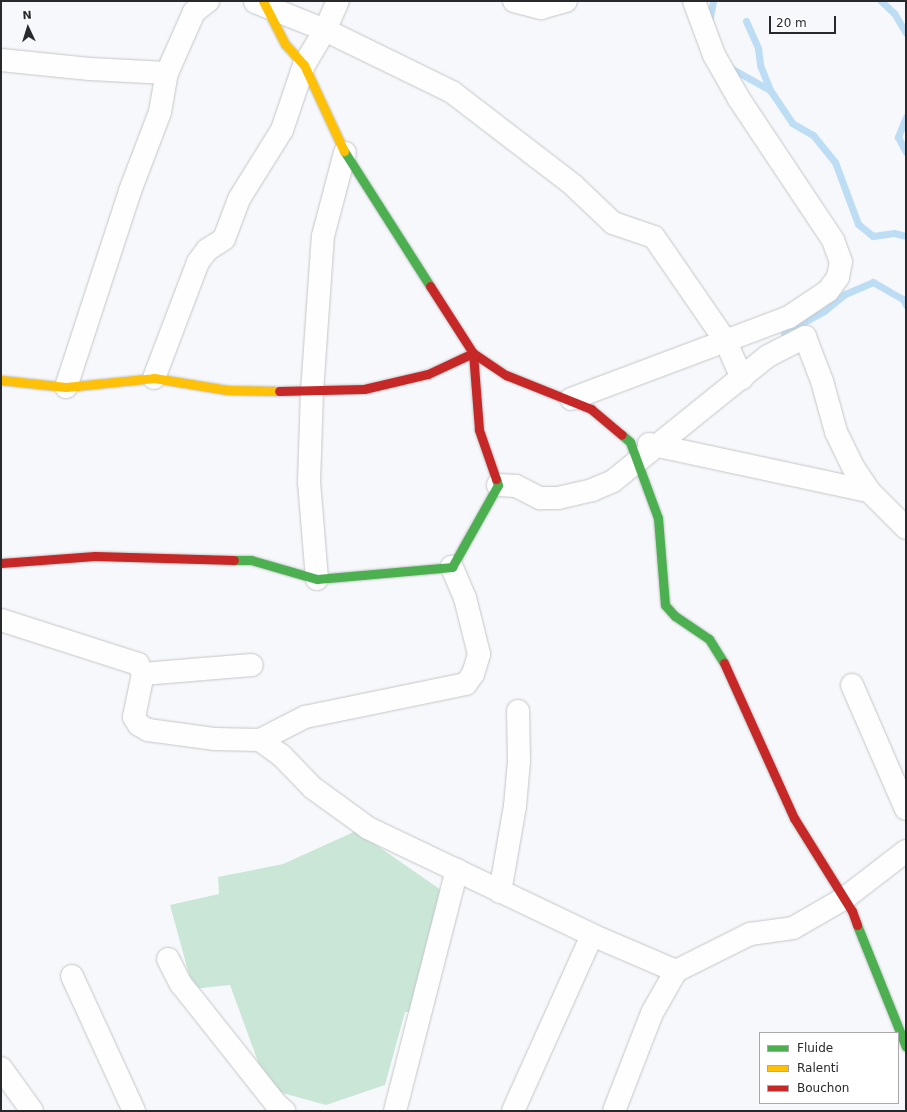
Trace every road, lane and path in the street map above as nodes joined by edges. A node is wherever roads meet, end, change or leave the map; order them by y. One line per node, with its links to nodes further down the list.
1 (208, 1): 10 (street)
2 (338, 1): 7 (street)
3 (514, 1): 4 (street)
4 (566, 1)
5 (694, 1): 12 (street)
6 (260, 3): 7 (street); 9 (street)
7 (325, 30): 9 (street); 12 (street)
8 (1, 60): 10 (street)
9 (304, 65): 11 (street); 14 (street)
10 (167, 73): 17 (street)
11 (345, 154): 13 (street); 18 (street)
12 (725, 340): 15 (street); 19 (street)
13 (473, 353): 18 (street); 19 (street); 22 (street)
14 (154, 378): 17 (street); 18 (street)
15 (742, 378): 20 (street); 23 (street)
16 (1, 380): 17 (street)
17 (66, 387)
18 (312, 392): 27 (street)
19 (571, 399): 21 (street)
20 (658, 445): 21 (street); 23 (street)
21 (634, 451): 22 (street); 38 (street)
22 (498, 485): 26 (street)
23 (869, 491): 24 (street)
24 (906, 528)
25 (1, 563): 27 (street)
26 (452, 567): 27 (street); 33 (street)
27 (317, 579)
28 (1, 620): 30 (street)
29 (252, 665): 30 (street)
30 (143, 674): 33 (street)
31 (852, 685): 34 (street)
32 (518, 711): 37 (street)
33 (260, 740): 36 (street)
34 (905, 806)
35 (906, 851): 38 (street)
36 (457, 870): 37 (street); 48 (street)
37 (500, 892): 39 (street)
38 (845, 898): 41 (street); 43 (street)
39 (592, 935): 41 (street); 49 (street)
40 (168, 959): 47 (street)
41 (676, 971): 50 (street)
42 (72, 976): 46 (street)
43 (906, 1047)
44 (1, 1068): 45 (street)
45 (32, 1111)
46 (134, 1111)
47 (284, 1111)
48 (395, 1111)
49 (513, 1111)
50 (614, 1111)

